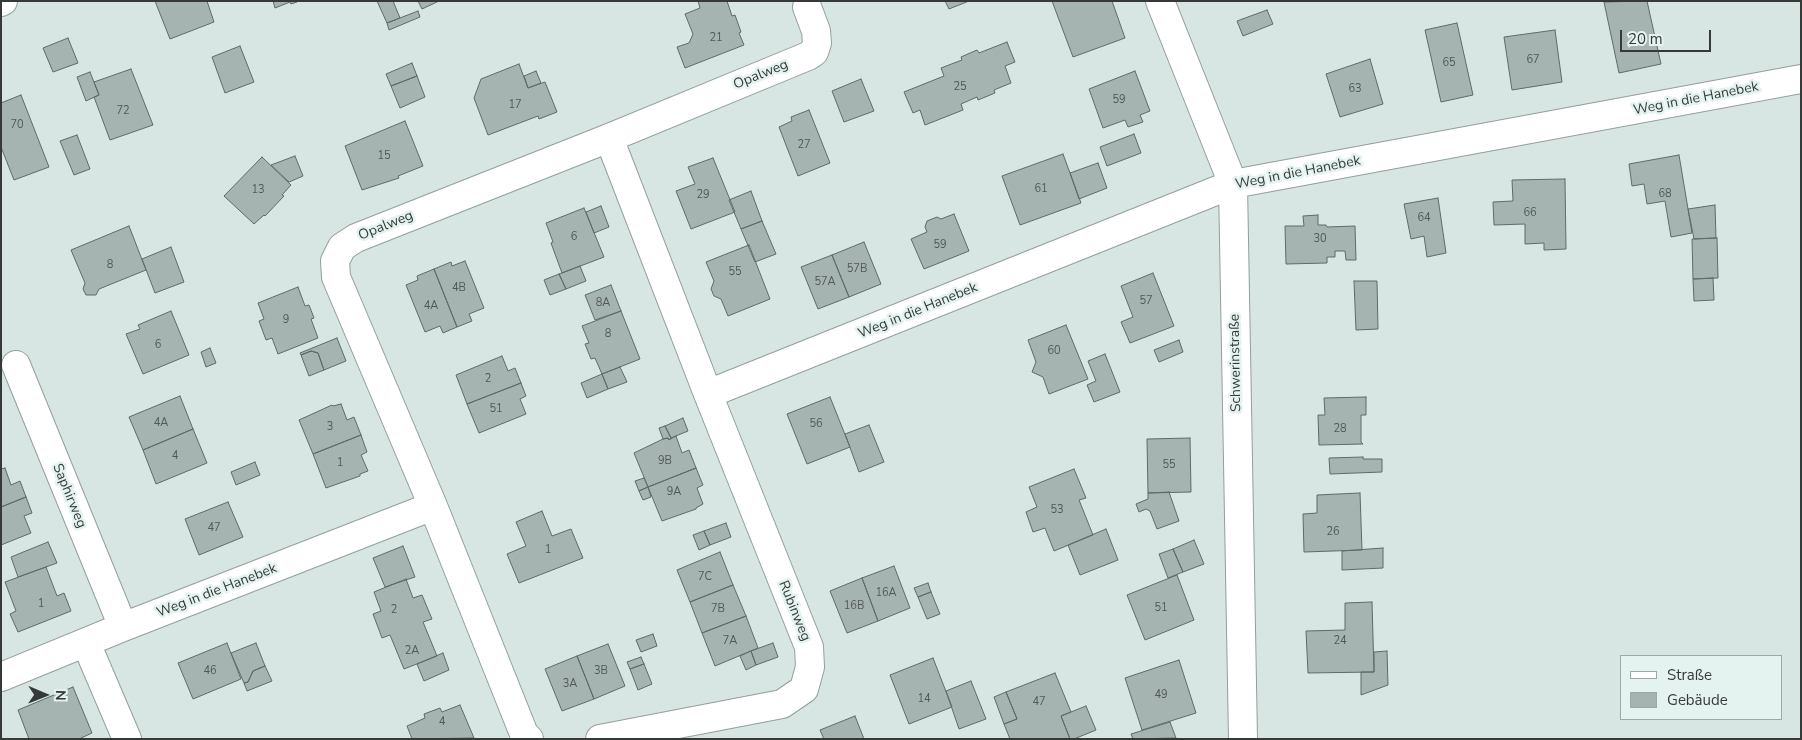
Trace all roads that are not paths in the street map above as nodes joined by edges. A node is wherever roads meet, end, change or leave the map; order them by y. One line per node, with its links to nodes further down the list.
1 (1160, 1): 5 (street, Schwerinstraße)
2 (807, 7): 4 (street, Opalweg)
3 (1801, 79): 5 (street, Weg in die Hanebek)
4 (609, 138): 7 (street); 8 (street, Opalweg)
5 (1233, 184): 7 (street, Weg in die Hanebek); 15 (street, Schwerinstraße)
6 (16, 365): 9 (street, Saphirweg)
7 (708, 394): 14 (street, Rubinweg)
8 (433, 506): 9 (street, Weg in die Hanebek); 13 (street)
9 (123, 627): 10 (street, Weg in die Hanebek)
10 (86, 643): 11 (street, Weg in die Hanebek); 12 (street)
11 (1, 677)
12 (127, 739)
13 (529, 739)
14 (600, 739)
15 (1243, 739)

